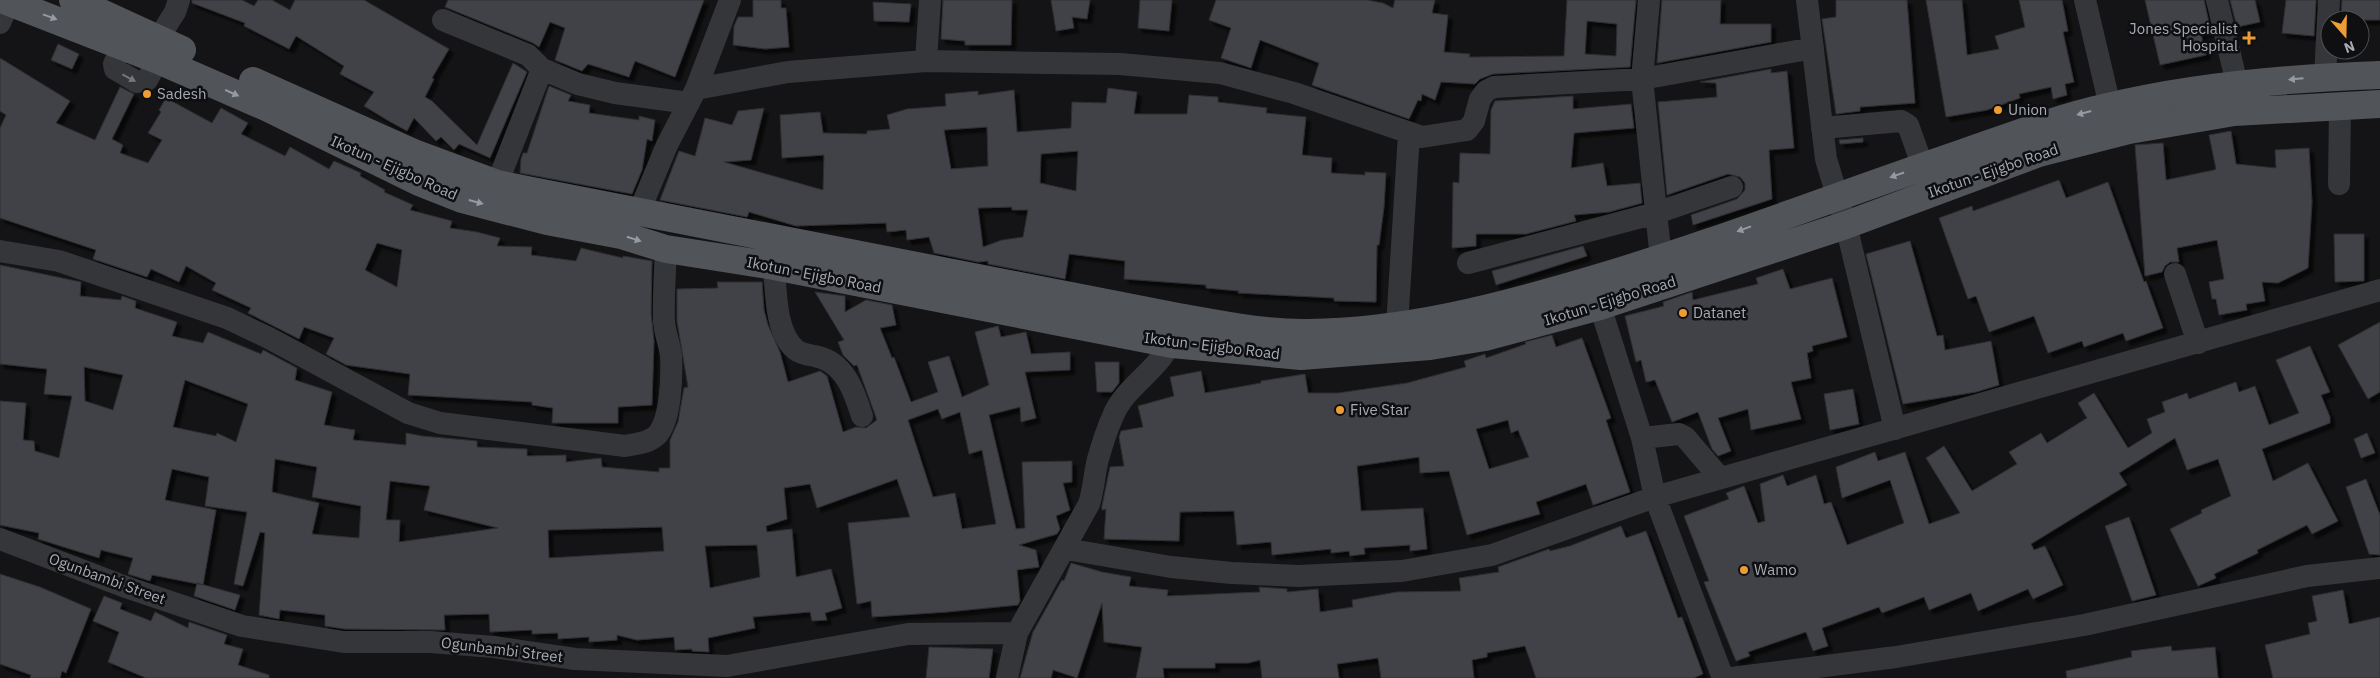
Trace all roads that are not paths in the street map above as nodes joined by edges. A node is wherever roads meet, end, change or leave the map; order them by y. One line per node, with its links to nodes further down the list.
1 (73, 0): 12 (main road, Ikotun - Ejigbo Road)
2 (179, 0): 14 (street)
3 (730, 0): 21 (street)
4 (930, 0): 15 (street)
5 (1649, 0): 19 (street)
6 (1807, 0): 13 (street)
7 (2085, 0): 23 (street)
8 (2217, 0): 20 (street)
9 (2329, 0): 18 (street)
10 (5, 8): 12 (main road, Ikotun - Ejigbo Road, one-way to 12)
11 (443, 20): 16 (street)
12 (112, 24): 14 (main road, Ikotun - Ejigbo Road); 14 (street, one-way to 14)
13 (1813, 48): 19 (street); 25 (street)
14 (158, 49): 28 (main road, Ikotun - Ejigbo Road); 35 (main road, Ikotun - Ejigbo Road, one-way to 35)
15 (926, 60): 21 (street); 26 (street)
16 (542, 69): 21 (street); 28 (street)
17 (2380, 75): 18 (main road, Ikotun - Ejigbo Road)
18 (2325, 78): 20 (main road, Ikotun - Ejigbo Road, one-way to 20)
19 (1642, 79): 26 (street); 33 (street)
20 (2237, 84): 23 (main road, Ikotun - Ejigbo Road)
21 (692, 96): 32 (street)
22 (2380, 104): 24 (main road, Ikotun - Ejigbo Road)
23 (2110, 106): 27 (main road, Ikotun - Ejigbo Road, one-way to 27)
24 (2340, 106): 29 (street); 34 (main road, Ikotun - Ejigbo Road)
25 (1822, 128): 27 (street); 31 (street)
26 (1409, 134): 44 (street)
27 (1922, 167): 31 (main road, Ikotun - Ejigbo Road, one-way to 31)
28 (497, 184): 32 (main road, Ikotun - Ejigbo Road)
29 (2339, 184)
30 (1732, 187): 33 (street)
31 (1836, 196): 34 (street); 37 (main road, Ikotun - Ejigbo Road, one-way to 37)
32 (639, 212): 43 (main road, Ikotun - Ejigbo Road)
33 (1656, 213): 37 (street); 38 (street)
34 (1846, 225): 42 (main road, Ikotun - Ejigbo Road); 48 (street)
35 (666, 250): 36 (street); 39 (main road, Ikotun - Ejigbo Road)
36 (0, 251)
37 (1661, 259): 44 (main road, Ikotun - Ejigbo Road)
38 (1468, 263)
39 (774, 266): 46 (main road, Ikotun - Ejigbo Road); 47 (street)
40 (2175, 274): 45 (street)
41 (2380, 290): 45 (street)
42 (1600, 306): 46 (main road, Ikotun - Ejigbo Road); 49 (street)
43 (1178, 317): 44 (main road, Ikotun - Ejigbo Road); 46 (street)
44 (1397, 326)
45 (2198, 343): 48 (street)
46 (1172, 344): 53 (street)
47 (862, 416)
48 (1895, 429): 50 (street)
49 (1642, 438): 50 (street); 51 (street)
50 (1720, 478): 51 (street)
51 (1655, 497): 53 (street); 57 (street)
52 (0, 539): 55 (street, Ogunbambi Street)
53 (1066, 549): 55 (street)
54 (2380, 568): 58 (street)
55 (1017, 633): 56 (street)
56 (1007, 678)
57 (1723, 678)
58 (1731, 678)

